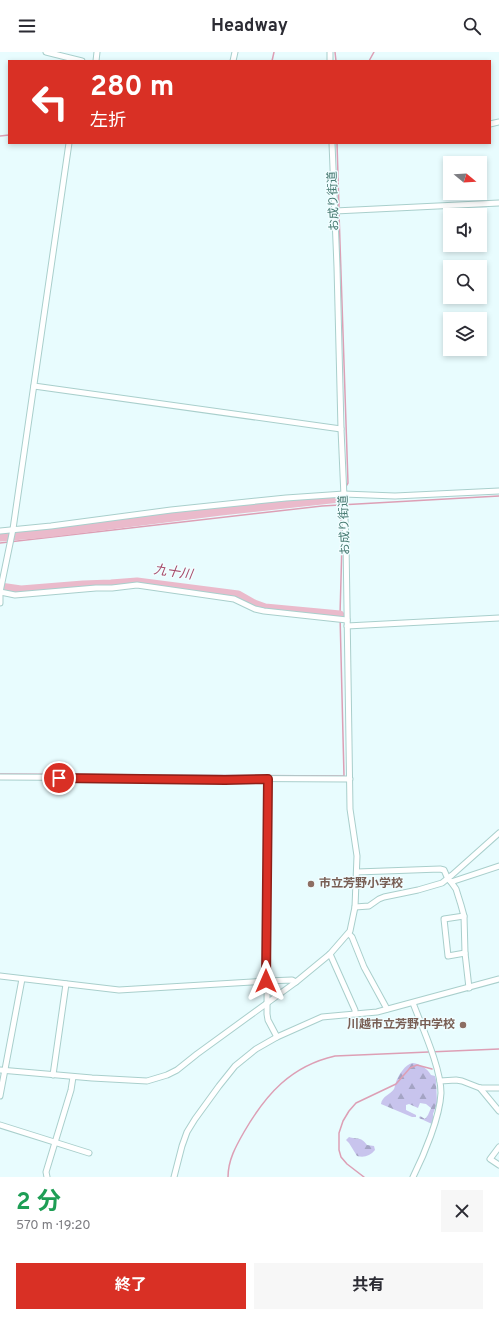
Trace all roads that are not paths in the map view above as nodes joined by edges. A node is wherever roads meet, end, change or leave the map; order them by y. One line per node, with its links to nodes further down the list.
1 (46, 52): 2 (street)
2 (78, 60)
3 (69, 144): 7 (street)
4 (332, 144): 6 (street, お成り街道)
5 (499, 203): 6 (street)
6 (338, 211): 8 (street, お成り街道)
7 (34, 386): 8 (street); 11 (street)
8 (341, 429): 10 (street, お成り街道)
9 (499, 491): 10 (street)
10 (344, 494): 11 (street); 16 (street, お成り街道)
11 (13, 529): 12 (street); 13 (street)
12 (0, 531)
13 (0, 592): 14 (street); 16 (street)
14 (0, 603)
15 (499, 618): 16 (street)
16 (347, 623): 19 (street, お成り街道)
17 (0, 777): 18 (street)
18 (268, 779): 19 (street); 32 (street)
19 (350, 780): 22 (street, お成り街道)
20 (499, 833): 23 (street)
21 (499, 866): 23 (street)
22 (357, 872): 23 (street); 24 (street, お成り街道)
23 (450, 880): 24 (street); 25 (street)
24 (355, 907): 26 (street, お成り街道)
25 (464, 916): 27 (street); 27 (street)
26 (349, 934): 28 (street); 38 (street)
27 (465, 953): 35 (street)
28 (330, 954): 33 (street); 39 (street)
29 (0, 976): 30 (street)
30 (22, 979): 34 (street); 41 (street)
31 (499, 979): 35 (street)
32 (266, 981): 33 (street); 34 (street); 37 (street)
33 (296, 982): 37 (street)
34 (66, 984): 42 (street)
35 (469, 988): 36 (street)
36 (413, 1002): 38 (street); 44 (street)
37 (266, 1004): 40 (street); 43 (street)
38 (387, 1009): 39 (street)
39 (355, 1014): 40 (street)
40 (277, 1037): 55 (street)
41 (2, 1070): 42 (street); 47 (street)
42 (53, 1075): 43 (street)
43 (73, 1077): 50 (street)
44 (440, 1081): 45 (street); 56 (street)
45 (480, 1088): 46 (street); 48 (street)
46 (499, 1088)
47 (0, 1096)
48 (499, 1111)
49 (0, 1125): 50 (street)
50 (56, 1143): 52 (street); 54 (street)
51 (499, 1146): 53 (street)
52 (89, 1153)
53 (499, 1165)
54 (47, 1177)
55 (174, 1177)
56 (413, 1177)

